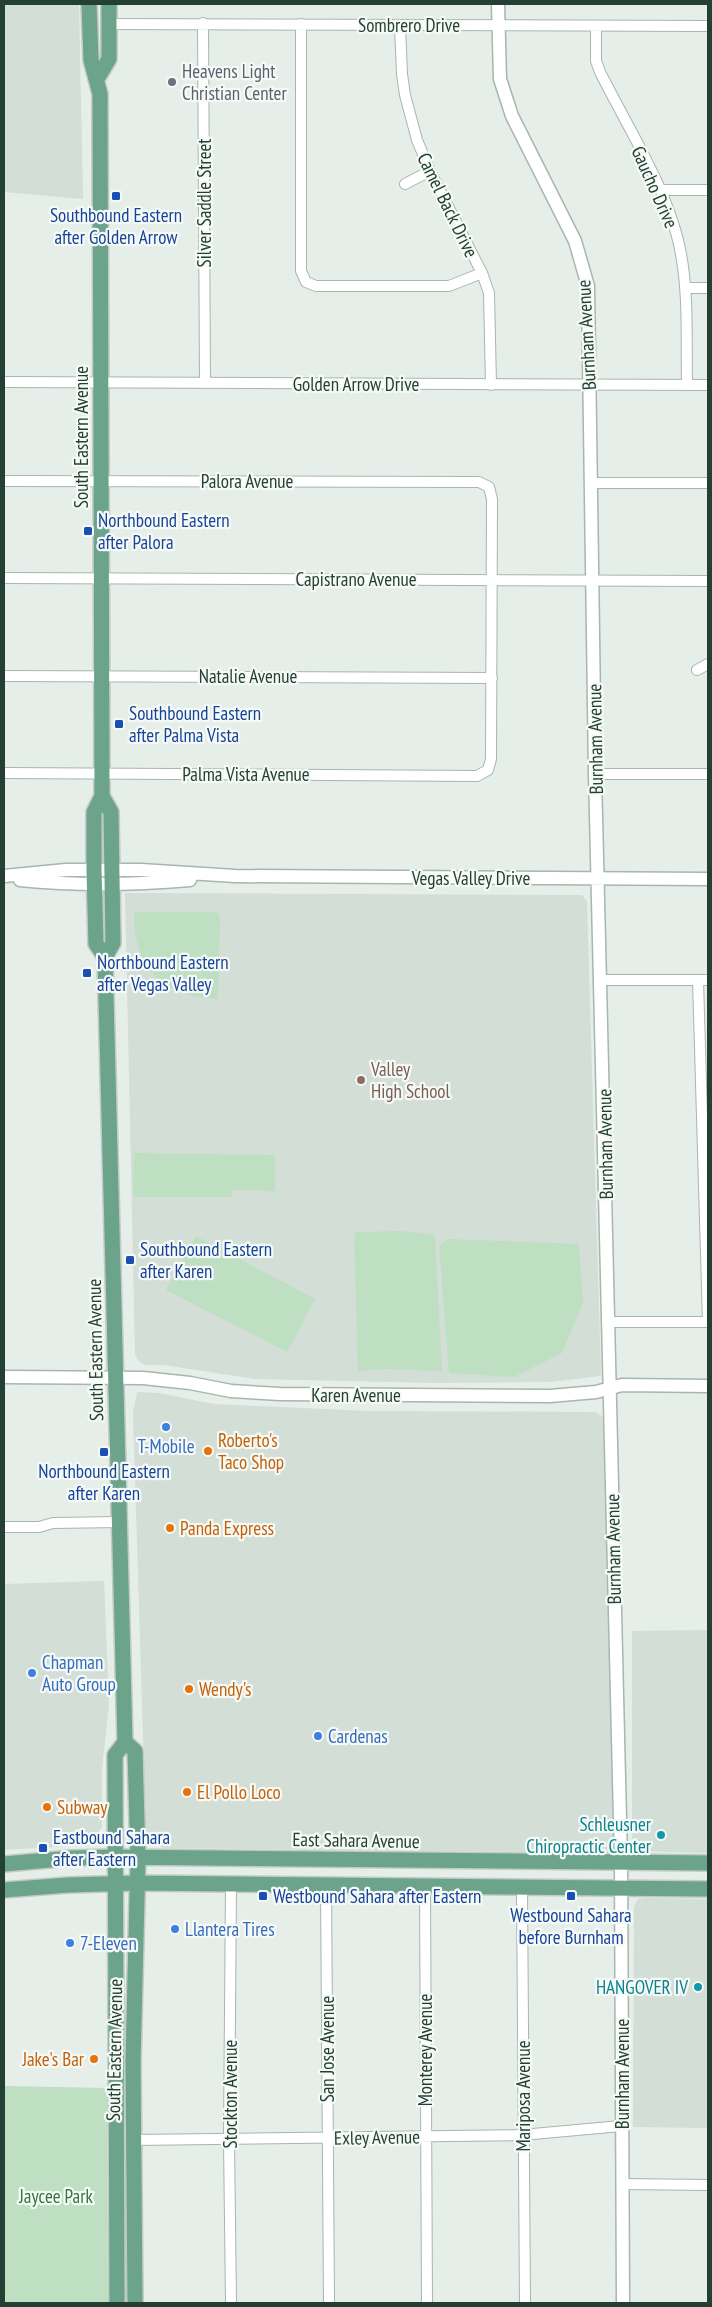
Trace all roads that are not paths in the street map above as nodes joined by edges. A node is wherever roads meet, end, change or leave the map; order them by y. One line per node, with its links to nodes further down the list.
1 (89, 4): 11 (main road, South Eastern Avenue)
2 (109, 4): 5 (main road)
3 (498, 4): 8 (street, Burnham Avenue)
4 (203, 23): 5 (street, Sombrero Drive); 6 (street, Sombrero Drive); 21 (street, Silver Saddle Street)
5 (109, 24): 11 (main road)
6 (301, 24): 7 (street, Sombrero Drive); 16 (street)
7 (400, 25): 8 (street, Sombrero Drive); 12 (street, Camel Back Drive)
8 (498, 25): 9 (street, Sombrero Drive); 23 (street, Burnham Avenue)
9 (596, 26): 10 (street, Sombrero Drive); 14 (street, Gaucho Drive)
10 (708, 26)
11 (97, 79): 20 (main road, South Eastern Avenue)
12 (430, 171): 13 (street); 16 (street, Camel Back Drive)
13 (405, 184)
14 (660, 190): 15 (street); 17 (street, Gaucho Drive)
15 (708, 190)
16 (482, 273): 22 (street, Camel Back Drive)
17 (686, 288): 18 (street); 24 (street, Gaucho Drive)
18 (708, 288)
19 (4, 382): 20 (street, Golden Arrow Drive)
20 (101, 383): 21 (street, Golden Arrow Drive); 27 (main road, South Eastern Avenue)
21 (205, 383): 22 (street, Golden Arrow Drive)
22 (491, 385): 23 (street, Golden Arrow Drive)
23 (589, 385): 24 (street, Golden Arrow Drive); 28 (street, Burnham Avenue)
24 (687, 385): 25 (street, Golden Arrow Drive)
25 (708, 385)
26 (4, 481): 27 (street, Palora Avenue)
27 (101, 481): 31 (main road, South Eastern Avenue); 32 (street, Palora Avenue)
28 (591, 483): 29 (street); 33 (street, Burnham Avenue)
29 (708, 483)
30 (4, 578): 31 (street, Capistrano Avenue)
31 (101, 578): 32 (street, Capistrano Avenue); 38 (main road, South Eastern Avenue)
32 (492, 580): 33 (street, Capistrano Avenue); 39 (street)
33 (592, 580): 34 (street, Capistrano Avenue); 42 (street, Burnham Avenue)
34 (708, 581)
35 (708, 664): 36 (street)
36 (696, 670)
37 (4, 676): 38 (street, Natalie Avenue)
38 (102, 676): 39 (street, Natalie Avenue); 41 (main road, South Eastern Avenue)
39 (492, 678): 41 (street, Palma Vista Avenue)
40 (4, 773): 41 (street, Palma Vista Avenue)
41 (102, 773): 44 (main road, South Eastern Avenue)
42 (595, 774): 43 (street); 48 (street, Burnham Avenue)
43 (708, 774)
44 (102, 796): 46 (main road, South Eastern Avenue); 47 (main road, South Eastern Avenue)
45 (4, 877): 47 (street, Vegas Valley Drive)
46 (112, 877): 47 (street, Vegas Valley Drive); 48 (street, Vegas Valley Drive); 50 (main road, South Eastern Avenue)
47 (94, 878): 50 (main road, South Eastern Avenue)
48 (598, 878): 49 (street, Vegas Valley Drive); 51 (street, Burnham Avenue)
49 (708, 879)
50 (105, 957): 58 (main road, South Eastern Avenue)
51 (601, 980): 52 (street); 55 (street, Burnham Avenue)
52 (703, 980): 53 (street)
53 (705, 1077): 54 (street)
54 (706, 1175): 56 (street)
55 (610, 1322): 56 (street); 60 (street, Burnham Avenue)
56 (708, 1322)
57 (4, 1377): 58 (street, Karen Avenue)
58 (116, 1378): 60 (street, Karen Avenue); 61 (main road, South Eastern Avenue)
59 (708, 1386): 60 (street, Karen Avenue)
60 (608, 1388): 67 (street, Burnham Avenue)
61 (119, 1522): 62 (street); 63 (main road, South Eastern Avenue)
62 (4, 1527)
63 (125, 1742): 64 (main road, South Eastern Avenue); 65 (main road, South Eastern Avenue)
64 (115, 1858): 65 (main road, East Sahara Avenue); 69 (main road, East Sahara Avenue); 70 (main road, South Eastern Avenue)
65 (138, 1858): 66 (main road, East Sahara Avenue); 71 (main road, South Eastern Avenue)
66 (379, 1860): 67 (main road, East Sahara Avenue); 74 (main road)
67 (621, 1862): 68 (main road, East Sahara Avenue); 77 (street, Burnham Avenue)
68 (708, 1863)
69 (4, 1864)
70 (114, 1883): 71 (main road); 79 (main road); 80 (main road, South Eastern Avenue)
71 (137, 1883): 72 (main road); 85 (main road, South Eastern Avenue)
72 (230, 1884): 73 (main road); 86 (street, Stockton Avenue)
73 (326, 1885): 74 (main road); 84 (street, San Jose Avenue)
74 (379, 1886): 75 (main road)
75 (425, 1887): 76 (main road); 83 (street, Monterey Avenue)
76 (522, 1888): 77 (main road); 82 (street, Mariposa Avenue)
77 (621, 1888): 78 (main road); 81 (street, Burnham Avenue)
78 (708, 1889)
79 (4, 1890)
80 (115, 2076): 85 (main road); 87 (main road, South Eastern Avenue)
81 (621, 2126): 82 (street, Exley Avenue); 88 (street, Burnham Avenue)
82 (522, 2135): 83 (street, Exley Avenue); 96 (street, Mariposa Avenue)
83 (425, 2136): 84 (street, Exley Avenue); 95 (street, Monterey Avenue)
84 (327, 2138): 86 (street, Exley Avenue); 94 (street, San Jose Avenue)
85 (133, 2140): 86 (street, Exley Avenue); 90 (main road, South Eastern Avenue)
86 (229, 2140): 93 (street, Stockton Avenue)
87 (116, 2163): 90 (main road); 91 (main road, South Eastern Avenue)
88 (622, 2184): 89 (street); 97 (street, Burnham Avenue)
89 (708, 2185)
90 (134, 2218): 92 (main road, South Eastern Avenue)
91 (117, 2303)
92 (135, 2303)
93 (231, 2303)
94 (329, 2303)
95 (427, 2303)
96 (525, 2303)
97 (623, 2303)

